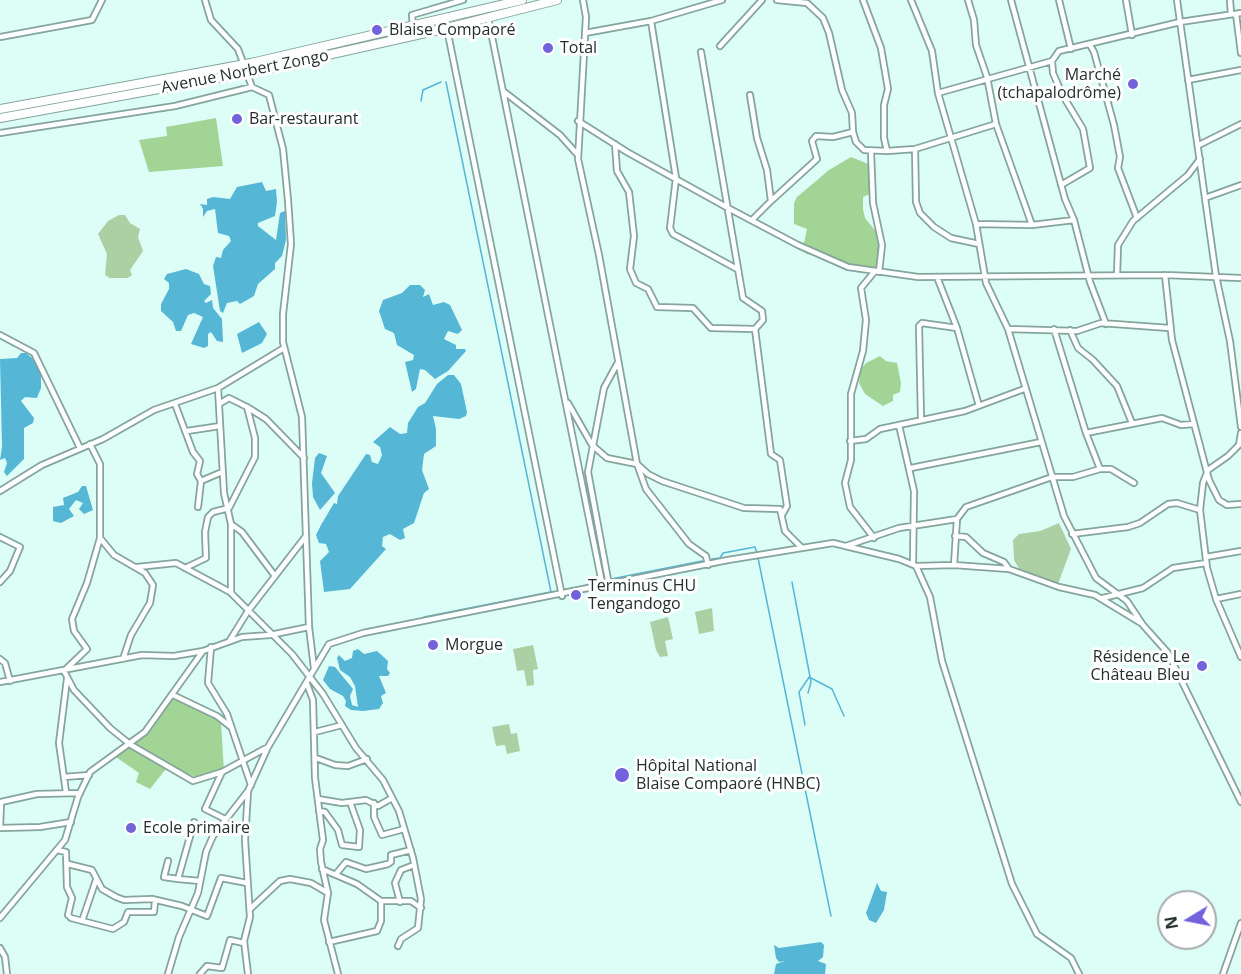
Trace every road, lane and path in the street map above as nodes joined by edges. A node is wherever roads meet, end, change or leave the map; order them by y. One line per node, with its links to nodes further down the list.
1 (102, 0): 29 (street)
2 (205, 0): 36 (street)
3 (462, 0): 25 (street)
4 (522, 0): 19 (main road, Avenue Norbert Zongo)
5 (557, 0): 21 (main road, Avenue Norbert Zongo)
6 (584, 0): 27 (street)
7 (722, 0): 23 (street)
8 (762, 0): 31 (street)
9 (777, 0): 51 (street)
10 (863, 0): 57 (street)
11 (911, 0): 44 (street)
12 (968, 0): 40 (street)
13 (1011, 0): 37 (street)
14 (1067, 0): 18 (street)
15 (1126, 0): 28 (street)
16 (1177, 0): 24 (street)
17 (1230, 0): 20 (street)
18 (1059, 1): 32 (street)
19 (486, 9): 21 (street); 22 (main road, Avenue Norbert Zongo)
20 (1236, 14): 24 (street); 34 (street)
21 (488, 18): 26 (main road, Avenue Norbert Zongo); 43 (street)
22 (445, 19): 25 (main road, Avenue Norbert Zongo); 26 (street)
23 (651, 21): 27 (street); 61 (street)
24 (1180, 22): 28 (street); 41 (street)
25 (414, 27): 36 (main road, Avenue Norbert Zongo)
26 (447, 28): 39 (main road, Avenue Norbert Zongo); 156 (street)
27 (585, 33): 48 (street)
28 (1132, 35): 30 (street)
29 (0, 37)
30 (1090, 45): 32 (street); 67 (street)
31 (720, 46)
32 (1071, 49): 35 (street)
33 (701, 52): 66 (street)
34 (1241, 53)
35 (1052, 61): 37 (street); 62 (street)
36 (244, 64): 39 (street); 46 (main road, Avenue Norbert Zongo)
37 (1031, 65): 40 (street); 62 (street)
38 (1241, 69): 41 (street)
39 (247, 73): 42 (street); 47 (main road, Avenue Norbert Zongo)
40 (987, 77): 44 (street); 49 (street)
41 (1188, 80): 55 (street)
42 (252, 87): 52 (street); 90 (street)
43 (503, 91): 59 (street); 94 (street)
44 (938, 93): 53 (street)
45 (750, 95): 65 (street)
46 (0, 110)
47 (0, 118)
48 (578, 121): 54 (street); 59 (street)
49 (996, 124): 53 (street); 71 (street)
50 (1241, 124): 55 (street)
51 (853, 132): 58 (street); 65 (street)
52 (0, 133)
53 (950, 137): 56 (street); 70 (street)
54 (615, 144): 61 (street); 86 (street)
55 (1199, 145): 60 (street)
56 (915, 149): 57 (street); 72 (street)
57 (887, 151): 58 (street)
58 (871, 152): 74 (street)
59 (577, 154): 91 (street)
60 (1200, 159): 64 (street); 67 (street)
61 (676, 178): 66 (street); 73 (street)
62 (1061, 185): 69 (street)
63 (1241, 185): 64 (street)
64 (1205, 198): 79 (street)
65 (771, 201): 68 (street)
66 (728, 208): 68 (street); 73 (street)
67 (1137, 218): 77 (street)
68 (752, 220): 74 (street)
69 (1074, 220): 71 (street); 76 (street)
70 (976, 224): 71 (street); 72 (street)
71 (1032, 225)
72 (979, 244): 75 (street)
73 (737, 269): 86 (street)
74 (877, 272): 80 (street); 108 (street)
75 (984, 275): 76 (street); 80 (street); 87 (street)
76 (1088, 275): 77 (street); 82 (street)
77 (1117, 275): 78 (street)
78 (1165, 275): 79 (street); 85 (street)
79 (1216, 276): 81 (street); 104 (street)
80 (938, 277): 83 (street)
81 (1241, 278)
82 (1106, 324): 85 (street); 88 (street)
83 (957, 328): 97 (street); 99 (street)
84 (1054, 328): 87 (street); 88 (street); 106 (street)
85 (1169, 328): 101 (street)
86 (755, 329): 130 (street)
87 (1008, 329): 93 (street)
88 (1071, 330): 100 (street)
89 (0, 335): 113 (street)
90 (284, 348): 92 (street); 114 (street)
91 (617, 364): 111 (street); 115 (street)
92 (218, 388): 95 (street); 96 (street)
93 (1024, 389): 97 (street); 109 (street)
94 (565, 398): 111 (street); 152 (street)
95 (175, 404): 105 (street); 110 (street)
96 (219, 404): 98 (street); 103 (street)
97 (979, 406): 99 (street)
98 (247, 407): 114 (street); 128 (street)
99 (921, 419): 102 (street)
100 (1132, 423): 101 (street); 106 (street)
101 (1194, 424): 118 (street)
102 (899, 425): 108 (street); 116 (street)
103 (220, 426): 105 (street); 119 (street)
104 (1241, 427)
105 (187, 431): 122 (street)
106 (1086, 433): 117 (street)
107 (1241, 433): 112 (street)
108 (850, 441): 139 (street)
109 (1041, 442): 116 (street); 120 (street)
110 (90, 444): 113 (street); 138 (street)
111 (592, 445): 115 (street); 152 (street)
112 (1240, 445): 118 (street)
113 (80, 448): 125 (street)
114 (304, 458): 135 (street)
115 (638, 464): 130 (street); 144 (street)
116 (911, 468): 133 (street)
117 (1100, 469): 121 (street); 123 (street)
118 (1208, 470): 126 (street); 129 (street)
119 (222, 472): 122 (street); 128 (street)
120 (1052, 477): 121 (street); 124 (street); 131 (street)
121 (1063, 478): 124 (street)
122 (201, 481): 127 (street)
123 (1134, 483)
124 (1055, 486): 134 (street)
125 (0, 490)
126 (1241, 504)
127 (198, 507)
128 (229, 508): 132 (street); 148 (street)
129 (1200, 510): 134 (street); 143 (street)
130 (782, 515): 141 (street)
131 (957, 519): 133 (street); 136 (street)
132 (231, 524): 150 (street); 153 (street)
133 (915, 526): 139 (street); 145 (street)
134 (1071, 534): 154 (street)
135 (306, 536): 150 (street); 161 (street)
136 (955, 536): 146 (street); 149 (street)
137 (0, 537): 151 (street)
138 (100, 538): 147 (street); 170 (street)
139 (874, 538): 140 (street)
140 (846, 546): 141 (street); 145 (street)
141 (801, 547): 144 (street)
142 (1241, 551): 143 (street)
143 (1206, 560): 154 (street); 158 (street)
144 (708, 564): 152 (street)
145 (914, 565): 146 (street); 234 (street)
146 (954, 565): 149 (street)
147 (137, 567): 148 (street); 168 (street)
148 (185, 568): 153 (street)
149 (1009, 569): 157 (street)
150 (275, 576): 159 (street)
151 (0, 582)
152 (605, 586): 156 (street)
153 (231, 593): 159 (street)
154 (1118, 594): 157 (street); 160 (street)
155 (1241, 594): 158 (street)
156 (562, 595): 169 (street)
157 (1102, 598): 160 (street)
158 (1216, 599): 166 (street)
159 (248, 610): 162 (street); 163 (street)
160 (1143, 625): 195 (street)
161 (309, 627): 162 (street); 169 (street)
162 (270, 635): 163 (street); 173 (street)
163 (230, 640): 164 (street)
164 (210, 647): 165 (street); 177 (street)
165 (203, 651): 168 (street); 175 (street)
166 (1241, 657)
167 (0, 659): 172 (street)
168 (123, 659): 170 (street)
169 (314, 668): 173 (street)
170 (64, 671): 171 (street); 172 (street)
171 (67, 678): 179 (street); 186 (street)
172 (10, 681): 174 (street)
173 (308, 681): 176 (street); 178 (street); 180 (street)
174 (0, 682)
175 (173, 695): 177 (street); 179 (street)
176 (342, 724): 178 (street); 182 (street)
177 (232, 727): 183 (street)
178 (315, 732): 181 (street)
179 (130, 744): 184 (street); 185 (street)
180 (268, 747): 183 (street); 187 (street)
181 (316, 758): 182 (street); 192 (street)
182 (367, 759): 191 (street)
183 (244, 761): 184 (street); 187 (street)
184 (222, 772): 198 (street)
185 (89, 775): 186 (street); 190 (street)
186 (64, 777): 189 (street)
187 (251, 785): 188 (street)
188 (248, 791): 198 (street); 213 (street)
189 (66, 792): 190 (street); 193 (street)
190 (80, 793): 199 (street)
191 (392, 798): 196 (street); 202 (street)
192 (318, 799): 194 (street); 197 (street)
193 (0, 802): 201 (street)
194 (350, 802): 196 (street); 197 (street)
195 (1241, 802)
196 (374, 803): 202 (street)
197 (319, 811): 208 (street)
198 (225, 819): 212 (street)
199 (71, 822): 201 (street); 203 (street)
200 (194, 822): 210 (street)
201 (0, 828)
202 (404, 829): 204 (street)
203 (57, 850): 206 (street); 221 (street)
204 (411, 850): 207 (street); 209 (street)
205 (168, 861): 210 (street)
206 (68, 864): 211 (street); 223 (street)
207 (414, 865): 217 (street); 218 (street)
208 (322, 869): 209 (street); 214 (street)
209 (336, 874): 216 (street)
210 (178, 879): 212 (street)
211 (96, 880): 215 (street); 223 (street)
212 (200, 881): 220 (street)
213 (247, 883): 219 (street); 220 (street)
214 (328, 893): 219 (street); 225 (street)
215 (155, 901): 220 (street); 223 (street)
216 (381, 901): 217 (street); 225 (street)
217 (400, 902): 218 (street)
218 (421, 908): 227 (street)
219 (250, 909): 226 (street)
220 (192, 911): 230 (street)
221 (2, 913): 222 (street)
222 (0, 918)
223 (82, 921)
224 (1241, 923): 235 (street)
225 (329, 942): 233 (street)
226 (244, 943): 231 (street); 232 (street)
227 (398, 946)
228 (0, 948): 229 (street)
229 (7, 974)
230 (168, 974)
231 (200, 974)
232 (248, 974)
233 (338, 974)
234 (1079, 974)
235 (1223, 974)

